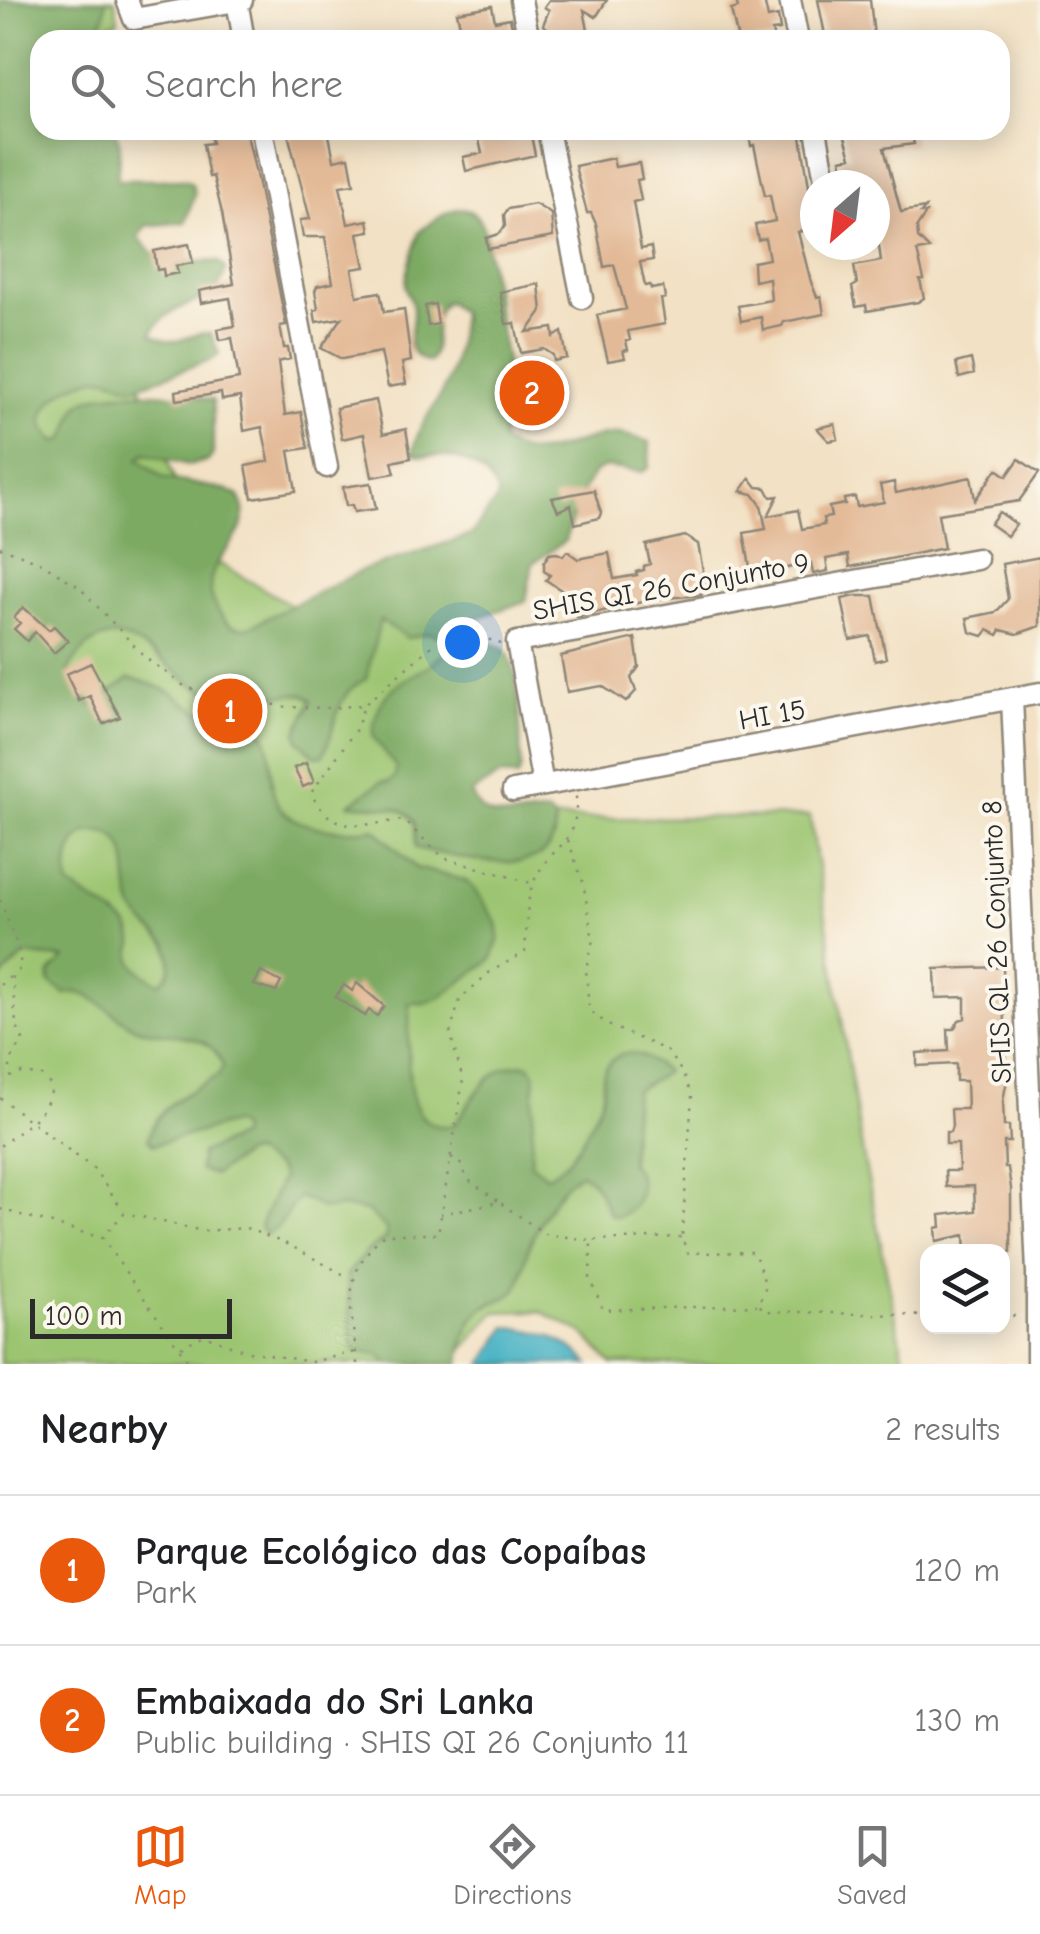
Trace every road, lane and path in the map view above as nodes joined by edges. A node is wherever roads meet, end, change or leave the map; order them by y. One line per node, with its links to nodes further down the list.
1 (240, 0): 4 (street); 5 (street)
2 (521, 0): 6 (street)
3 (790, 0): 7 (street)
4 (129, 9)
5 (243, 30)
6 (527, 30)
7 (796, 30)
8 (264, 140): 13 (street)
9 (550, 140): 12 (street)
10 (818, 140): 11 (street)
11 (823, 170)
12 (582, 298)
13 (326, 467)
14 (0, 547): 19 (path)
15 (977, 559): 16 (street, SHIS QI 26 Conjunto 9)
16 (518, 642): 19 (path); 21 (street, SHIS QI 26 Conjunto 9)
17 (1040, 693): 18 (street, HI 15)
18 (1012, 698): 20 (street, HI 15); 48 (street, SHIS QL 26 Conjunto 8)
19 (364, 705): 24 (path)
20 (575, 779): 21 (street, HI 15); 23 (path)
21 (543, 785): 22 (street, HI 15)
22 (514, 791)
23 (568, 840): 24 (path); 39 (path)
24 (532, 883): 33 (path)
25 (0, 900): 26 (path)
26 (12, 976): 27 (path); 28 (path)
27 (0, 985)
28 (10, 1074): 29 (path); 31 (path)
29 (0, 1080)
30 (0, 1098): 31 (path)
31 (32, 1123): 32 (path); 36 (path)
32 (0, 1146)
33 (452, 1157): 34 (path); 37 (path)
34 (499, 1202): 37 (path); 40 (path)
35 (0, 1209): 38 (path)
36 (124, 1213): 38 (path); 41 (path)
37 (440, 1214): 41 (path)
38 (102, 1238): 44 (path)
39 (682, 1238): 40 (path); 42 (path)
40 (592, 1240): 42 (path)
41 (351, 1279): 45 (path)
42 (758, 1305): 43 (path)
43 (920, 1316)
44 (178, 1348): 45 (path); 46 (path)
45 (356, 1351): 47 (path)
46 (190, 1364)
47 (358, 1364)
48 (1037, 1364)

